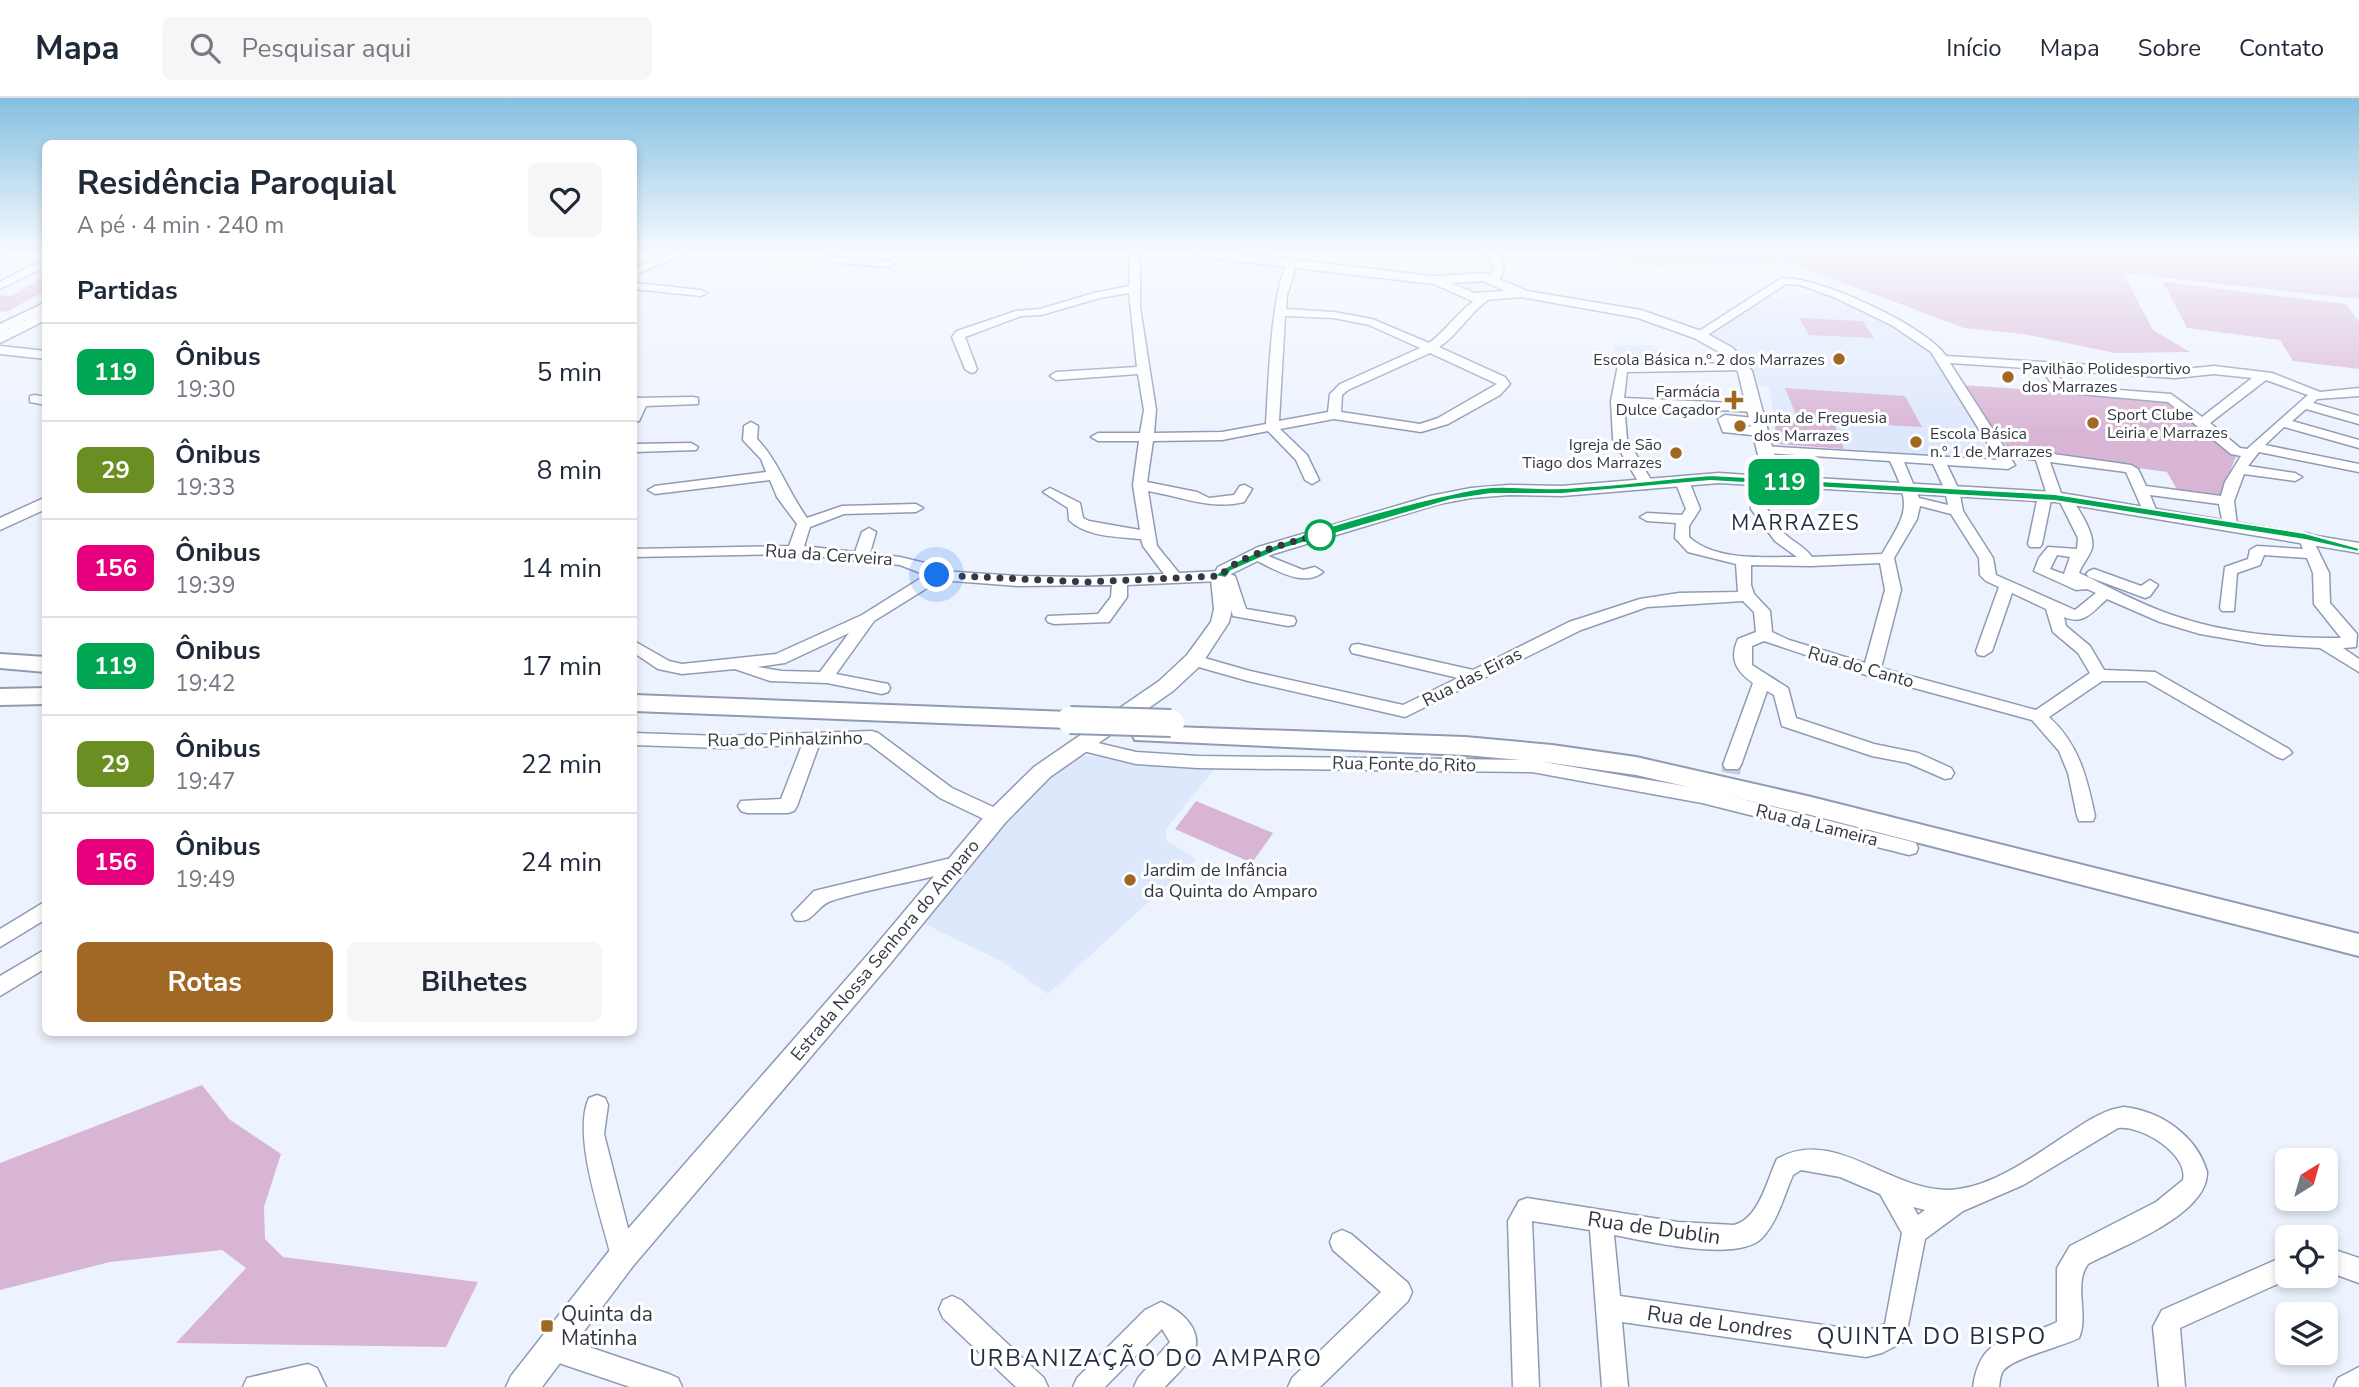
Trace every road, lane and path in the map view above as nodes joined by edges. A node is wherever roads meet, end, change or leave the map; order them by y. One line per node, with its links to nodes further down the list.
1 (1020, 313): 17 (street)
2 (1137, 313): 19 (street)
3 (1280, 313): 33 (street)
4 (1311, 313): 13 (street)
5 (1456, 313): 13 (street)
6 (1641, 313): 11 (main road)
7 (1732, 313): 11 (street)
8 (1875, 313): 15 (street)
9 (42, 315): 12 (main road)
10 (42, 315): 12 (street)
11 (1699, 335): 18 (main road)
12 (1, 336): 14 (street)
13 (1430, 347): 27 (street); 27 (street)
14 (42, 353)
15 (1943, 359): 16 (street); 43 (street)
16 (2044, 365): 21 (street); 31 (street)
17 (971, 369)
18 (1744, 369): 25 (street); 29 (main road)
19 (1145, 370): 20 (street); 35 (street)
20 (1056, 376)
21 (2263, 376): 23 (street); 31 (street)
22 (2359, 392): 23 (street)
23 (2311, 397): 28 (street); 30 (street)
24 (693, 401): 26 (street)
25 (1617, 401): 29 (street); 53 (street)
26 (637, 402)
27 (1334, 415): 33 (street)
28 (2359, 420)
29 (1758, 421): 39 (main road)
30 (2282, 422): 36 (street); 40 (street)
31 (2202, 423): 40 (street)
32 (751, 426): 47 (street)
33 (1272, 428): 35 (street); 49 (street)
34 (1098, 437): 35 (street)
35 (1145, 438): 52 (street)
36 (2359, 444)
37 (691, 447): 38 (street)
38 (637, 448)
39 (1766, 449): 41 (street); 51 (main road)
40 (2254, 451): 45 (street); 46 (street)
41 (1895, 457): 44 (street); 59 (street)
42 (2042, 457): 43 (street); 57 (street); 61 (street)
43 (2005, 458): 44 (street)
44 (1938, 460): 56 (street)
45 (2359, 468)
46 (2240, 469): 48 (street); 62 (street)
47 (774, 475): 55 (street); 71 (street)
48 (2295, 477)
49 (1312, 480)
50 (1682, 481): 51 (main road); 53 (main road); 70 (street)
51 (1773, 481): 59 (main road)
52 (1139, 485): 54 (street); 75 (street)
53 (1647, 485): 83 (main road)
54 (1245, 489)
55 (655, 490)
56 (1952, 490): 59 (main road); 61 (main road); 66 (street)
57 (2141, 490): 62 (street); 67 (street)
58 (1050, 492): 75 (street)
59 (1913, 495): 66 (street); 86 (street)
60 (42, 496): 68 (main road)
61 (2055, 498): 67 (main road); 77 (street); 87 (street)
62 (2226, 501): 73 (street)
63 (42, 504): 72 (main road)
64 (1756, 506): 89 (street)
65 (916, 508): 71 (street)
66 (1956, 511): 96 (street)
67 (2150, 512): 73 (main road)
68 (0, 516)
69 (1647, 517): 70 (street)
70 (1685, 519): 79 (street)
71 (804, 524): 81 (street)
72 (0, 525)
73 (2230, 525): 76 (main road)
74 (869, 532): 85 (street)
75 (1148, 535): 92 (street)
76 (2305, 537): 80 (main road); 84 (street)
77 (2035, 544)
78 (1671, 545): 79 (street)
79 (1687, 545): 88 (street)
80 (2358, 546)
81 (795, 550): 82 (street, Rua da Cerveira); 85 (street, Rua da Cerveira)
82 (637, 553)
83 (1256, 555): 90 (street); 93 (main road)
84 (2312, 555): 100 (street); 105 (street)
85 (861, 557): 91 (street, Rua da Cerveira)
86 (1887, 558): 89 (street); 115 (street)
87 (2077, 560): 95 (street); 97 (street); 97 (street)
88 (1744, 561): 89 (street); 98 (street)
89 (1807, 561)
90 (1315, 572)
91 (937, 575): 94 (street, Rua da Cerveira); 101 (street)
92 (1173, 576): 93 (street, Rua da Cerveira); 94 (street, Rua da Cerveira)
93 (1221, 576): 103 (street); 110 (main road, Estrada Nossa Senhora do Amparo)
94 (1120, 580): 102 (street)
95 (2150, 585)
96 (2007, 586): 99 (street); 109 (street)
97 (2104, 593): 99 (street); 106 (street)
98 (1747, 596): 104 (street); 117 (street, Rua das Eiras)
99 (2053, 607): 116 (street)
100 (2228, 608)
101 (868, 618): 112 (street); 118 (street)
102 (1054, 620)
103 (1288, 621)
104 (1764, 635): 115 (street, Rua do Canto); 119 (street)
105 (2355, 637): 106 (street)
106 (2324, 643): 114 (street)
107 (637, 648): 112 (street)
108 (1358, 649): 117 (street)
109 (1984, 651)
110 (1194, 660): 117 (street, Rua das Eiras); 131 (main road, Estrada Nossa Senhora do Amparo)
111 (0, 661): 113 (highway)
112 (739, 664): 118 (street)
113 (42, 665)
114 (2359, 667)
115 (1872, 671): 127 (street, Rua do Canto)
116 (2099, 675): 127 (street); 132 (street)
117 (1475, 676)
118 (824, 677): 122 (street)
119 (1762, 681): 133 (street); 134 (street)
120 (42, 685): 121 (highway)
121 (0, 687)
122 (882, 688)
123 (42, 694): 124 (highway)
124 (0, 696)
125 (637, 703): 128 (highway)
126 (637, 713): 128 (highway)
127 (2038, 716): 137 (street)
128 (1060, 725): 143 (highway, bridge); 145 (highway)
129 (813, 738): 130 (street, Rua do Pinhalzinho); 136 (street); 138 (street, Rua do Pinhalzinho)
130 (637, 739)
131 (1081, 745): 135 (street, Rua Fonte do Rito); 138 (main road, Estrada Nossa Senhora do Amparo)
132 (2283, 753)
133 (1732, 765)
134 (1945, 773)
135 (1726, 802): 139 (street, Rua da Lameira)
136 (747, 806)
137 (2086, 816)
138 (997, 817): 140 (main road, Estrada Nossa Senhora do Amparo)
139 (1909, 848)
140 (955, 867): 142 (street); 154 (main road, Estrada Nossa Senhora do Amparo)
141 (42, 912): 144 (street)
142 (802, 914)
143 (2359, 934)
144 (0, 939)
145 (2359, 945)
146 (42, 960): 147 (street)
147 (0, 987)
148 (597, 1105): 154 (street)
149 (1888, 1185): 150 (street, Rua de Dublin); 151 (street, Rua de Dublin); 152 (street)
150 (1957, 1201): 152 (street); 173 (street, Rua de Dublin)
151 (1601, 1222): 158 (street); 171 (street, Rua de Dublin)
152 (1914, 1232): 158 (street, Rua de Londres)
153 (1342, 1242): 170 (street)
154 (623, 1256): 160 (main road, Estrada Nossa Senhora do Amparo)
155 (2338, 1261): 156 (street)
156 (2359, 1271)
157 (2275, 1272): 174 (street)
158 (1608, 1307): 172 (street)
159 (952, 1309): 167 (street)
160 (550, 1347): 164 (main road, Estrada Nossa Senhora do Amparo); 165 (main road, Estrada Nossa Senhora do Amparo); 166 (street)
161 (2359, 1380): 175 (street)
162 (256, 1387): 163 (street)
163 (313, 1387)
164 (509, 1387)
165 (522, 1387)
166 (669, 1387)
167 (1035, 1387)
168 (1086, 1387): 169 (street)
169 (1147, 1387)
170 (1301, 1387)
171 (1526, 1387)
172 (1615, 1387)
173 (1986, 1387)
174 (2172, 1387)
175 (2347, 1387)

